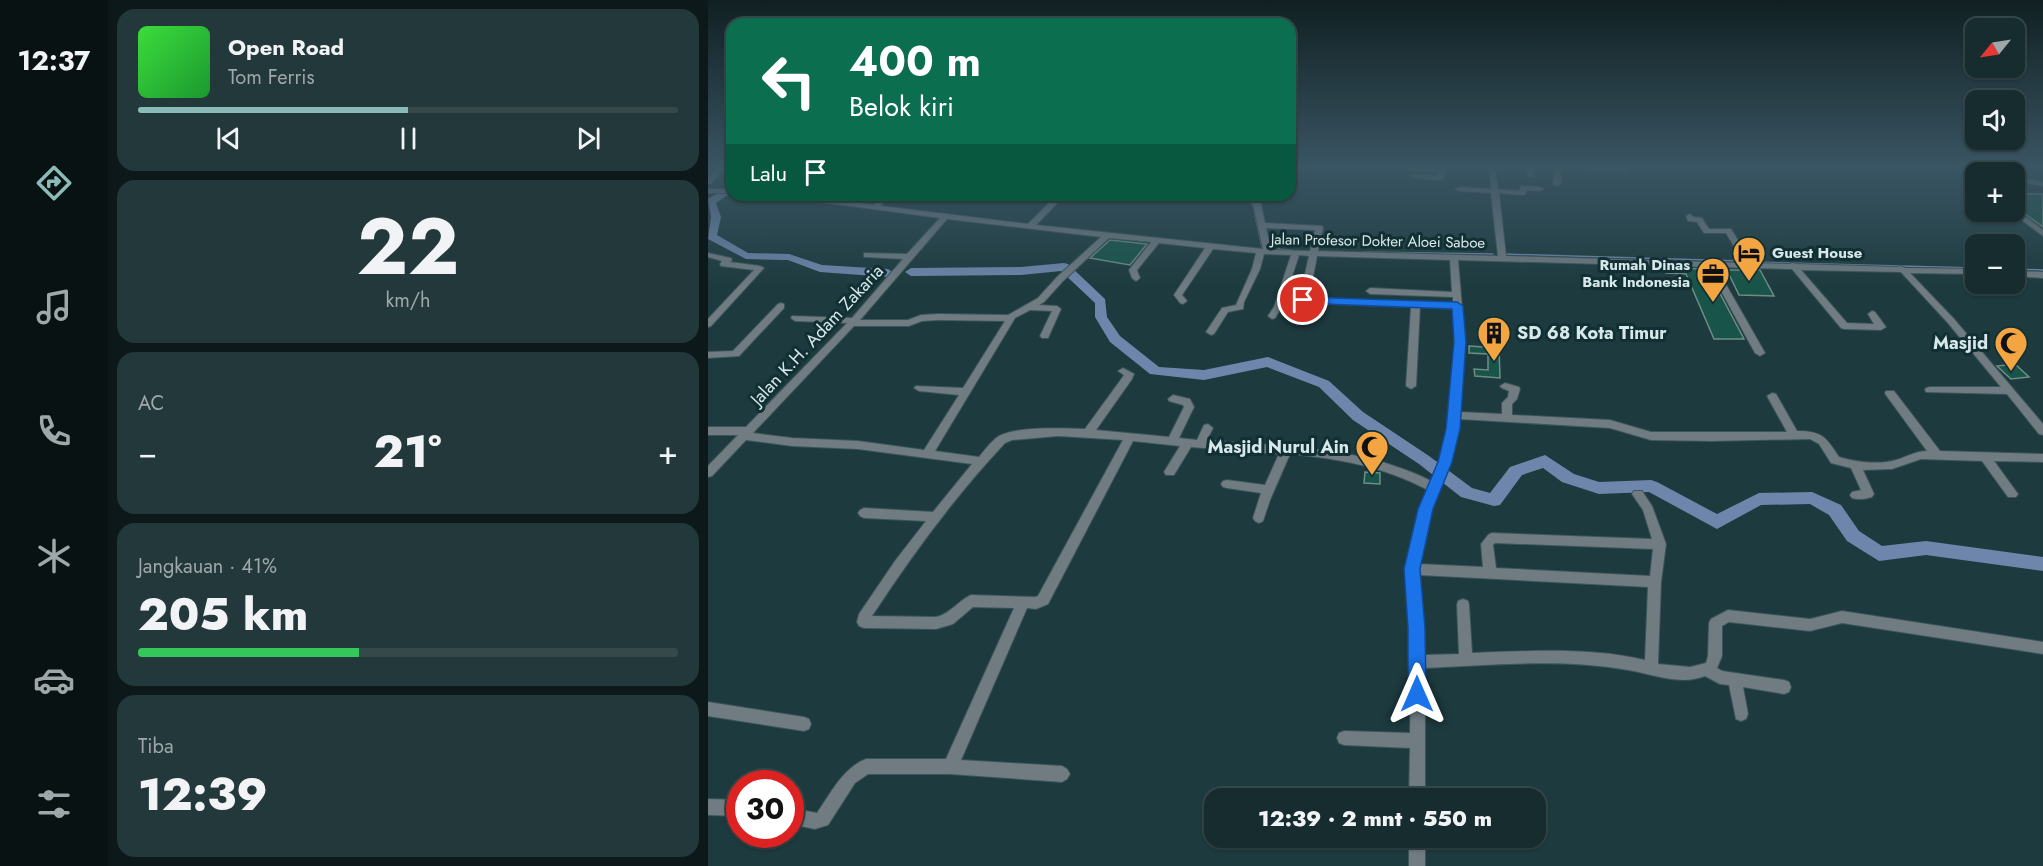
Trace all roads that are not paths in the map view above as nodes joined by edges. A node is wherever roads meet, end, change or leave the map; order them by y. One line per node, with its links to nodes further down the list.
1 (872, 207): 5 (street, Jalan Profesor Dokter Aloei Saboe)
2 (1049, 207): 10 (street)
3 (1258, 207): 9 (street)
4 (1497, 207): 22 (street)
5 (876, 208): 6 (street, Jalan Profesor Dokter Aloei Saboe)
6 (945, 216): 10 (street, Jalan Profesor Dokter Aloei Saboe); 21 (street, Jalan K.H. Adam Zakaria)
7 (1690, 216): 24 (street)
8 (2025, 219): 11 (street)
9 (1262, 225): 15 (street); 17 (street)
10 (1030, 227): 12 (street, Jalan Profesor Dokter Aloei Saboe)
11 (2043, 234)
12 (1107, 235): 13 (street, Jalan Profesor Dokter Aloei Saboe); 37 (street)
13 (1156, 241): 14 (street, Jalan Profesor Dokter Aloei Saboe); 30 (street)
14 (1210, 247): 15 (street, Jalan Profesor Dokter Aloei Saboe); 34 (street)
15 (1264, 252): 16 (street, Jalan Profesor Dokter Aloei Saboe); 45 (street)
16 (1296, 253): 17 (street, Jalan Profesor Dokter Aloei Saboe); 40 (street)
17 (1315, 254): 20 (street, Jalan Profesor Dokter Aloei Saboe); 32 (street)
18 (708, 255): 44 (street)
19 (867, 255): 21 (street)
20 (1454, 256): 22 (street, Jalan Profesor Dokter Aloei Saboe); 33 (street)
21 (910, 257): 43 (street, Jalan K.H. Adam Zakaria)
22 (1502, 257): 23 (street, Jalan Profesor Dokter Aloei Saboe)
23 (1710, 263): 24 (street, Jalan Profesor Dokter Aloei Saboe); 47 (street)
24 (1749, 265): 25 (street, Jalan Profesor Dokter Aloei Saboe)
25 (1793, 265): 26 (street, Jalan Profesor Dokter Aloei Saboe); 39 (street)
26 (1901, 268): 27 (street, Jalan Profesor Dokter Aloei Saboe); 54 (street)
27 (1965, 271)
28 (2025, 274): 29 (street)
29 (2043, 275)
30 (1136, 278)
31 (1370, 291): 33 (street)
32 (1303, 300): 35 (street); 38 (street)
33 (1457, 300): 35 (street); 59 (street)
34 (1183, 301)
35 (1416, 304): 50 (street)
36 (781, 306): 48 (street)
37 (1028, 307): 42 (street); 46 (street)
38 (1302, 311)
39 (1872, 314)
40 (1272, 316)
41 (795, 318): 43 (street)
42 (1011, 318): 43 (street); 55 (street)
43 (853, 322): 66 (street, Jalan K.H. Adam Zakaria)
44 (708, 324)
45 (1211, 332)
46 (1046, 336)
47 (1760, 353)
48 (708, 355)
49 (1123, 371): 67 (street)
50 (1411, 386)
51 (1505, 386): 60 (street)
52 (919, 388): 55 (street)
53 (1930, 390): 54 (street)
54 (2010, 391): 64 (street)
55 (967, 392): 73 (street)
56 (1890, 393): 74 (street)
57 (1772, 396): 65 (street)
58 (1173, 399): 69 (street)
59 (1455, 415): 60 (street); 81 (street)
60 (1507, 418): 65 (street)
61 (1142, 426): 68 (street)
62 (1208, 428): 71 (street)
63 (708, 431): 66 (street)
64 (2043, 431)
65 (1793, 433): 78 (street)
66 (746, 434): 73 (street); 80 (street, Jalan K.H. Adam Zakaria)
67 (1087, 434): 68 (street); 77 (street)
68 (1133, 437): 69 (street); 94 (street)
69 (1172, 441): 70 (street)
70 (1188, 442): 71 (street); 79 (street)
71 (1200, 444): 72 (street)
72 (1286, 452): 81 (street); 83 (street)
73 (928, 453): 77 (street)
74 (1937, 456): 75 (street); 78 (street)
75 (1985, 457): 76 (street); 85 (street)
76 (2043, 458)
77 (979, 461): 88 (street)
78 (1855, 464): 86 (street)
79 (1170, 472)
80 (708, 473)
81 (1435, 483): 91 (street)
82 (1227, 484): 83 (street)
83 (1269, 490): 89 (street)
84 (1638, 494): 90 (street)
85 (2012, 494)
86 (1856, 495)
87 (864, 513): 88 (street)
88 (936, 518): 94 (street)
89 (1259, 518)
90 (1660, 544): 92 (street); 93 (street)
91 (1412, 569): 92 (street); 98 (street)
92 (1490, 574): 93 (street)
93 (1655, 582): 99 (street)
94 (1023, 603): 108 (street)
95 (1463, 605): 97 (street)
96 (2043, 648): 100 (street)
97 (1466, 660): 98 (street); 99 (street)
98 (1417, 662): 107 (street)
99 (1652, 668): 100 (street)
100 (1707, 669): 101 (street)
101 (1735, 679): 102 (street); 104 (street)
102 (1784, 687)
103 (708, 709): 105 (street)
104 (1741, 714)
105 (804, 724)
106 (1344, 738): 107 (street)
107 (1417, 741): 110 (street)
108 (950, 767): 109 (street); 113 (street)
109 (1062, 774)
110 (1417, 788)
111 (708, 807): 112 (street)
112 (726, 808)
113 (804, 818)
114 (1417, 848): 115 (street)
115 (1417, 866)

